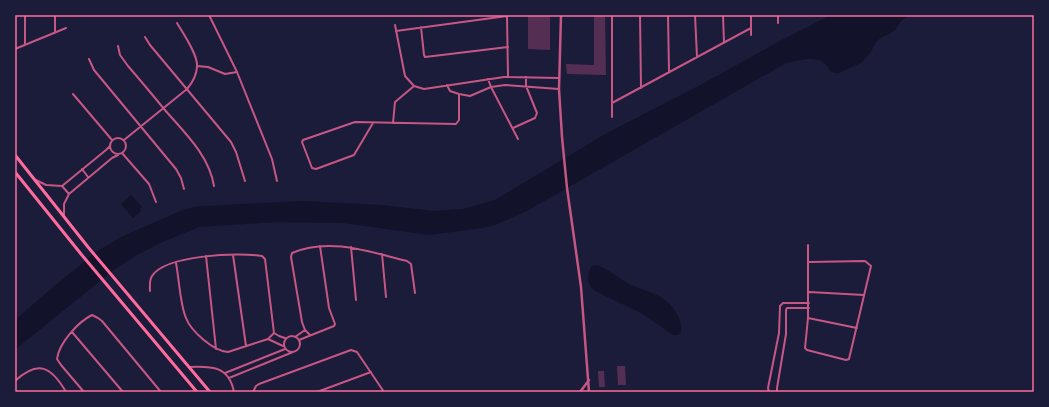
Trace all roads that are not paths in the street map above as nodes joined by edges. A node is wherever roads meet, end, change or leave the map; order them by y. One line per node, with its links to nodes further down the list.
1 (25, 15): 23 (street)
2 (55, 15): 19 (street)
3 (209, 15): 30 (street)
4 (561, 15): 34 (street)
5 (612, 15): 45 (street)
6 (640, 15): 40 (street)
7 (668, 15): 31 (street)
8 (695, 15): 27 (street)
9 (723, 15): 22 (street)
10 (751, 15): 17 (street)
11 (778, 15): 13 (street)
12 (177, 23): 29 (street)
13 (778, 23)
14 (395, 25): 18 (street)
15 (421, 27): 18 (street); 25 (street); 25 (street)
16 (66, 28): 19 (street)
17 (751, 28): 20 (street); 22 (street)
18 (396, 31): 37 (street)
19 (55, 33): 23 (street)
20 (751, 35)
21 (145, 37): 41 (street)
22 (724, 43): 27 (street)
23 (25, 45): 26 (street)
24 (118, 46): 46 (street)
25 (508, 47): 32 (street)
26 (15, 49)
27 (697, 57): 31 (street)
28 (89, 59): 50 (street)
29 (198, 66): 30 (street); 41 (street)
30 (236, 72): 64 (street)
31 (669, 72): 40 (street)
32 (508, 76): 33 (street); 35 (street)
33 (526, 77): 34 (street); 38 (street)
34 (560, 78): 42 (street)
35 (488, 79): 36 (street); 39 (street)
36 (447, 85): 37 (street); 44 (street)
37 (414, 86): 49 (street)
38 (526, 86): 39 (street); 42 (street); 51 (street)
39 (491, 87): 44 (street); 51 (street)
40 (641, 88): 45 (street)
41 (187, 89): 46 (street); 63 (street)
42 (559, 89): 107 (street)
43 (73, 94): 53 (street)
44 (460, 94): 49 (street)
45 (612, 103): 47 (street)
46 (163, 108): 50 (street); 66 (street)
47 (612, 117)
48 (373, 123): 48 (street); 49 (street)
49 (393, 123)
50 (140, 127): 54 (street); 67 (street)
51 (512, 128): 52 (street)
52 (518, 139)
53 (112, 140): 54 (street); 55 (street)
54 (124, 140): 56 (street)
55 (110, 146): 58 (street); 59 (street)
56 (122, 153): 58 (street); 69 (street)
57 (15, 155): 62 (main road)
58 (118, 155): 61 (street)
59 (82, 169): 61 (street); 65 (street)
60 (15, 172): 113 (main road)
61 (88, 177): 68 (street)
62 (34, 179): 65 (street); 70 (main road)
63 (245, 181)
64 (278, 181)
65 (62, 186): 68 (street)
66 (214, 186)
67 (184, 189)
68 (69, 194): 70 (street)
69 (156, 202)
70 (64, 217): 103 (main road)
71 (808, 245): 77 (street)
72 (320, 246): 73 (street); 89 (street); 92 (street)
73 (351, 248): 74 (street); 84 (street)
74 (382, 254): 81 (street); 83 (street)
75 (232, 255): 76 (street); 91 (street); 97 (street)
76 (206, 256): 78 (street); 99 (street)
77 (809, 262): 80 (street); 82 (street)
78 (176, 263): 79 (street); 99 (street)
79 (150, 291)
80 (809, 292): 82 (street); 85 (street)
81 (415, 293)
82 (864, 295): 88 (street)
83 (386, 297)
84 (356, 300)
85 (809, 303): 86 (street); 121 (street)
86 (809, 308): 87 (street); 122 (street)
87 (808, 318): 88 (street); 88 (street)
88 (857, 328)
89 (305, 330): 92 (street); 93 (street)
90 (72, 332): 110 (street); 111 (street); 112 (street)
91 (274, 333): 94 (street); 95 (street)
92 (310, 335): 96 (street)
93 (294, 337): 94 (street); 96 (street)
94 (286, 338): 98 (street)
95 (268, 339): 97 (street); 98 (street)
96 (299, 340): 100 (street)
97 (246, 346): 99 (street)
98 (284, 347): 100 (street); 101 (street)
99 (216, 348)
100 (294, 352): 102 (street)
101 (256, 361): 102 (street); 105 (street)
102 (258, 366): 106 (street)
103 (189, 368): 105 (street); 114 (main road)
104 (370, 372): 116 (street); 117 (street); 118 (street)
105 (225, 373): 106 (street)
106 (229, 378): 115 (street)
107 (589, 380): 119 (street); 120 (street)
108 (15, 382): 109 (street)
109 (66, 392)
110 (84, 392)
111 (123, 392)
112 (161, 392)
113 (197, 392)
114 (210, 392)
115 (234, 392)
116 (253, 392)
117 (317, 392)
118 (384, 392)
119 (580, 392)
120 (589, 392)
121 (769, 392)
122 (778, 392)

